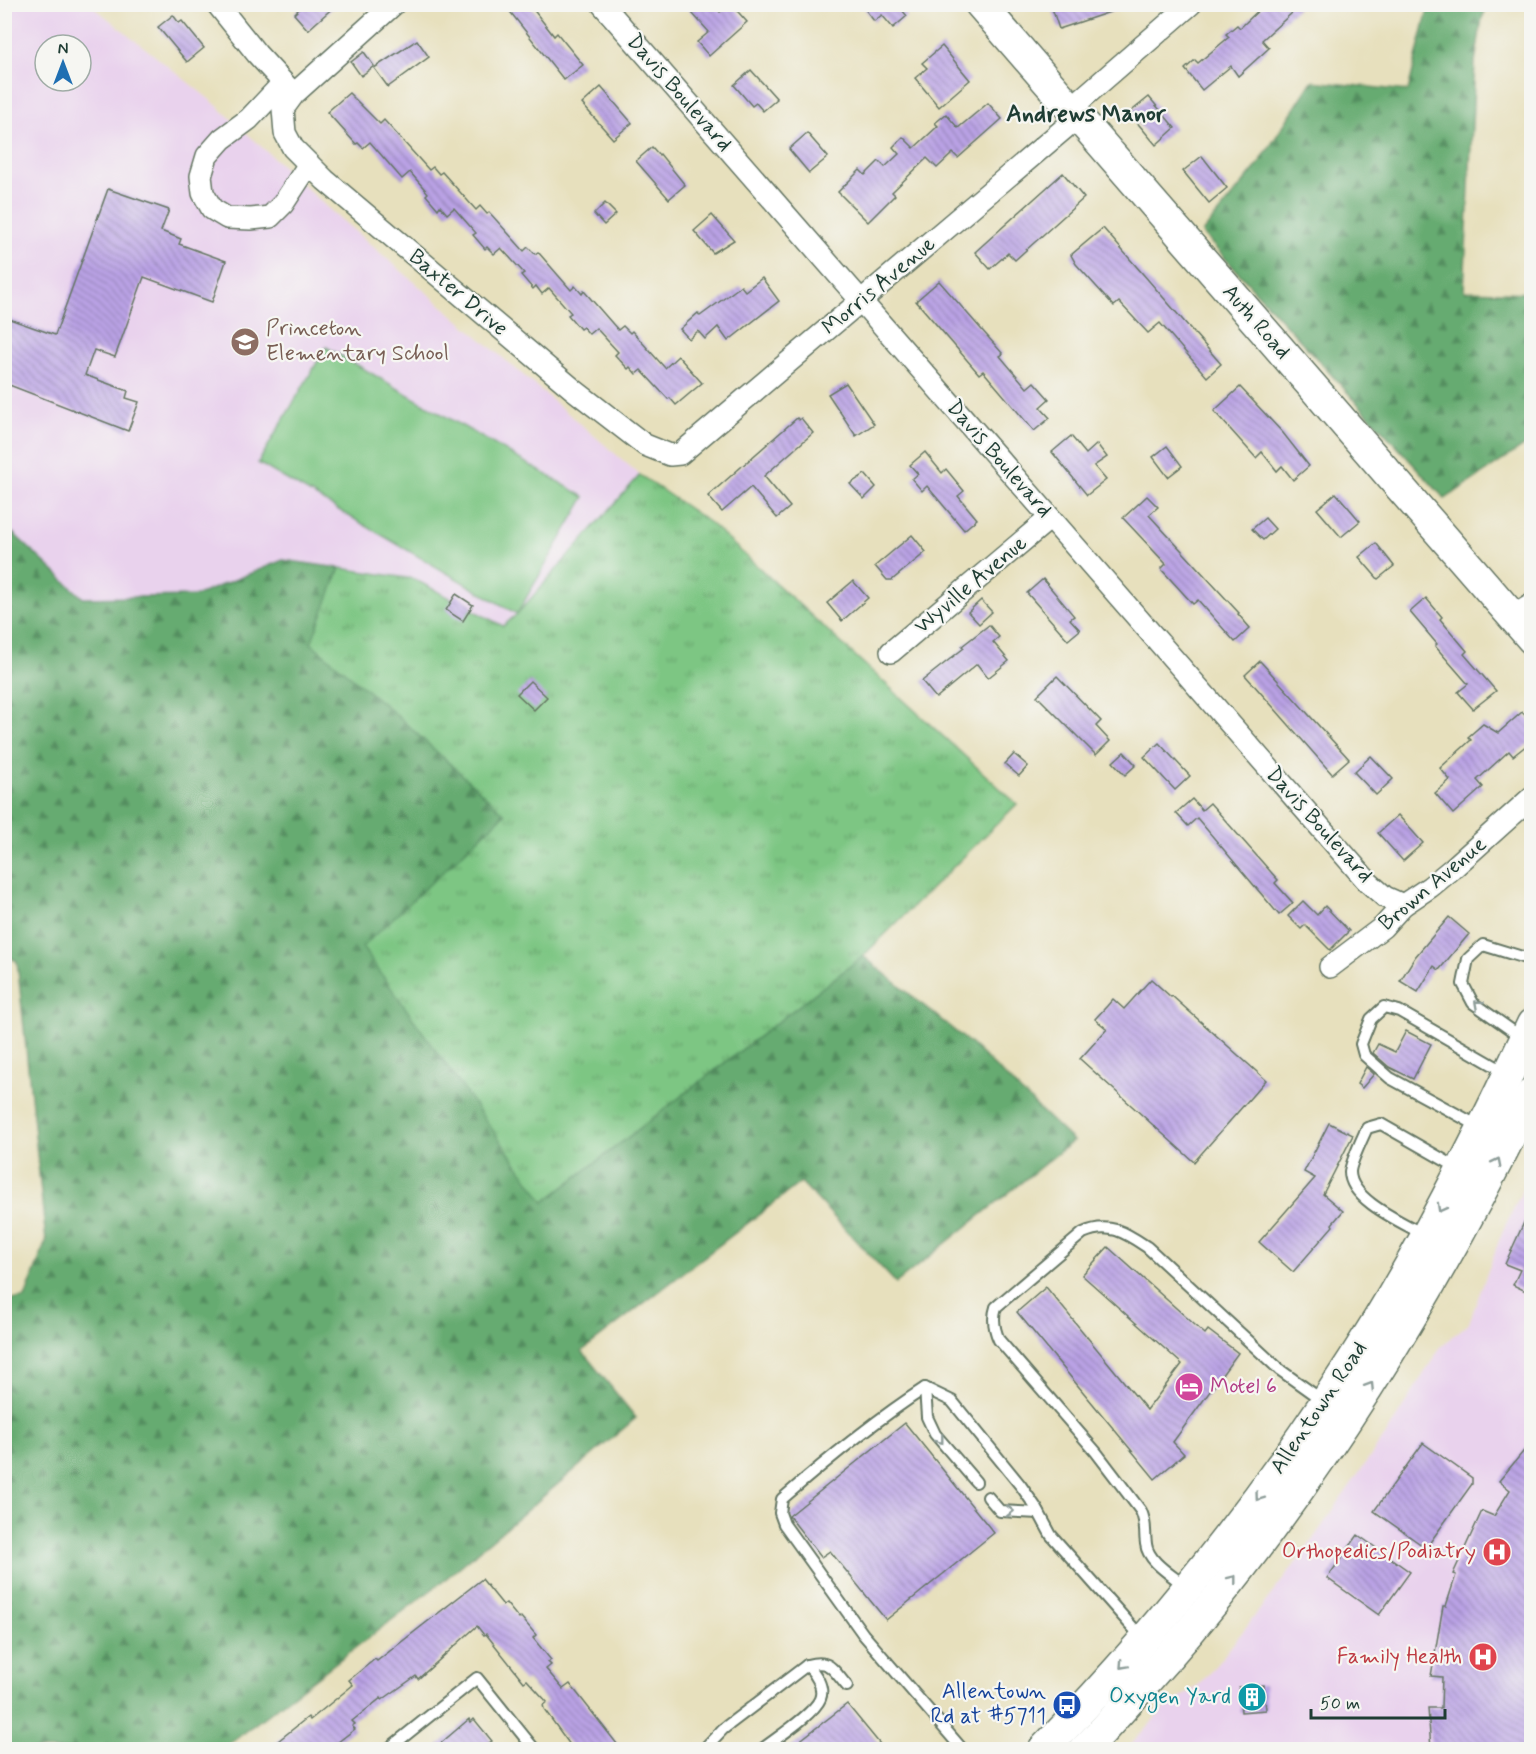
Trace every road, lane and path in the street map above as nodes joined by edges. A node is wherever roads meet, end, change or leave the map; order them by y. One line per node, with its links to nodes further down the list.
1 (217, 4): 6 (street)
2 (393, 4): 6 (street)
3 (602, 4): 9 (street, Davis Boulevard)
4 (980, 4): 7 (main road, Auth Road)
5 (1191, 4): 7 (street, Morris Avenue)
6 (289, 88): 8 (street, Baxter Drive); 8 (street)
7 (1074, 113): 9 (street, Morris Avenue); 12 (main road, Auth Road)
8 (309, 164): 10 (street, Baxter Drive)
9 (861, 301): 10 (street, Morris Avenue); 11 (street, Davis Boulevard)
10 (680, 454)
11 (1050, 518): 14 (street, Wyville Avenue); 16 (street, Davis Boulevard)
12 (1520, 605): 13 (main road, Auth Road)
13 (1532, 639)
14 (891, 652)
15 (1532, 797): 16 (street, Brown Avenue)
16 (1403, 905): 18 (street, Brown Avenue)
17 (1532, 960): 19 (lane, one-way to 17)
18 (1330, 967)
19 (1528, 1031): 20 (main road, Allentown Road)
20 (1508, 1074): 22 (main road, Allentown Road); 22 (lane)
21 (1532, 1093): 26 (main road, Allentown Road, one-way to 21)
22 (1482, 1128): 23 (main road, Allentown Road)
23 (1461, 1170): 24 (main road, Allentown Road, one-way to 24); 24 (lane)
24 (1426, 1236): 26 (main road, Allentown Road)
25 (925, 1388): 27 (lane, one-way to 27); 29 (lane); 38 (lane)
26 (1337, 1411): 30 (main road, Allentown Road); 30 (lane)
27 (976, 1482)
28 (988, 1497): 29 (lane, one-way to 29)
29 (1039, 1513): 31 (lane)
30 (1199, 1598): 31 (main road, Allentown Road)
31 (1153, 1652): 39 (main road, Allentown Road, one-way to 39); 40 (main road, Allentown Road)
32 (807, 1665): 33 (lane); 36 (lane); 37 (lane)
33 (847, 1686)
34 (387, 1749): 35 (lane)
35 (535, 1749)
36 (703, 1749)
37 (761, 1749)
38 (963, 1749)
39 (1043, 1749)
40 (1084, 1749)

